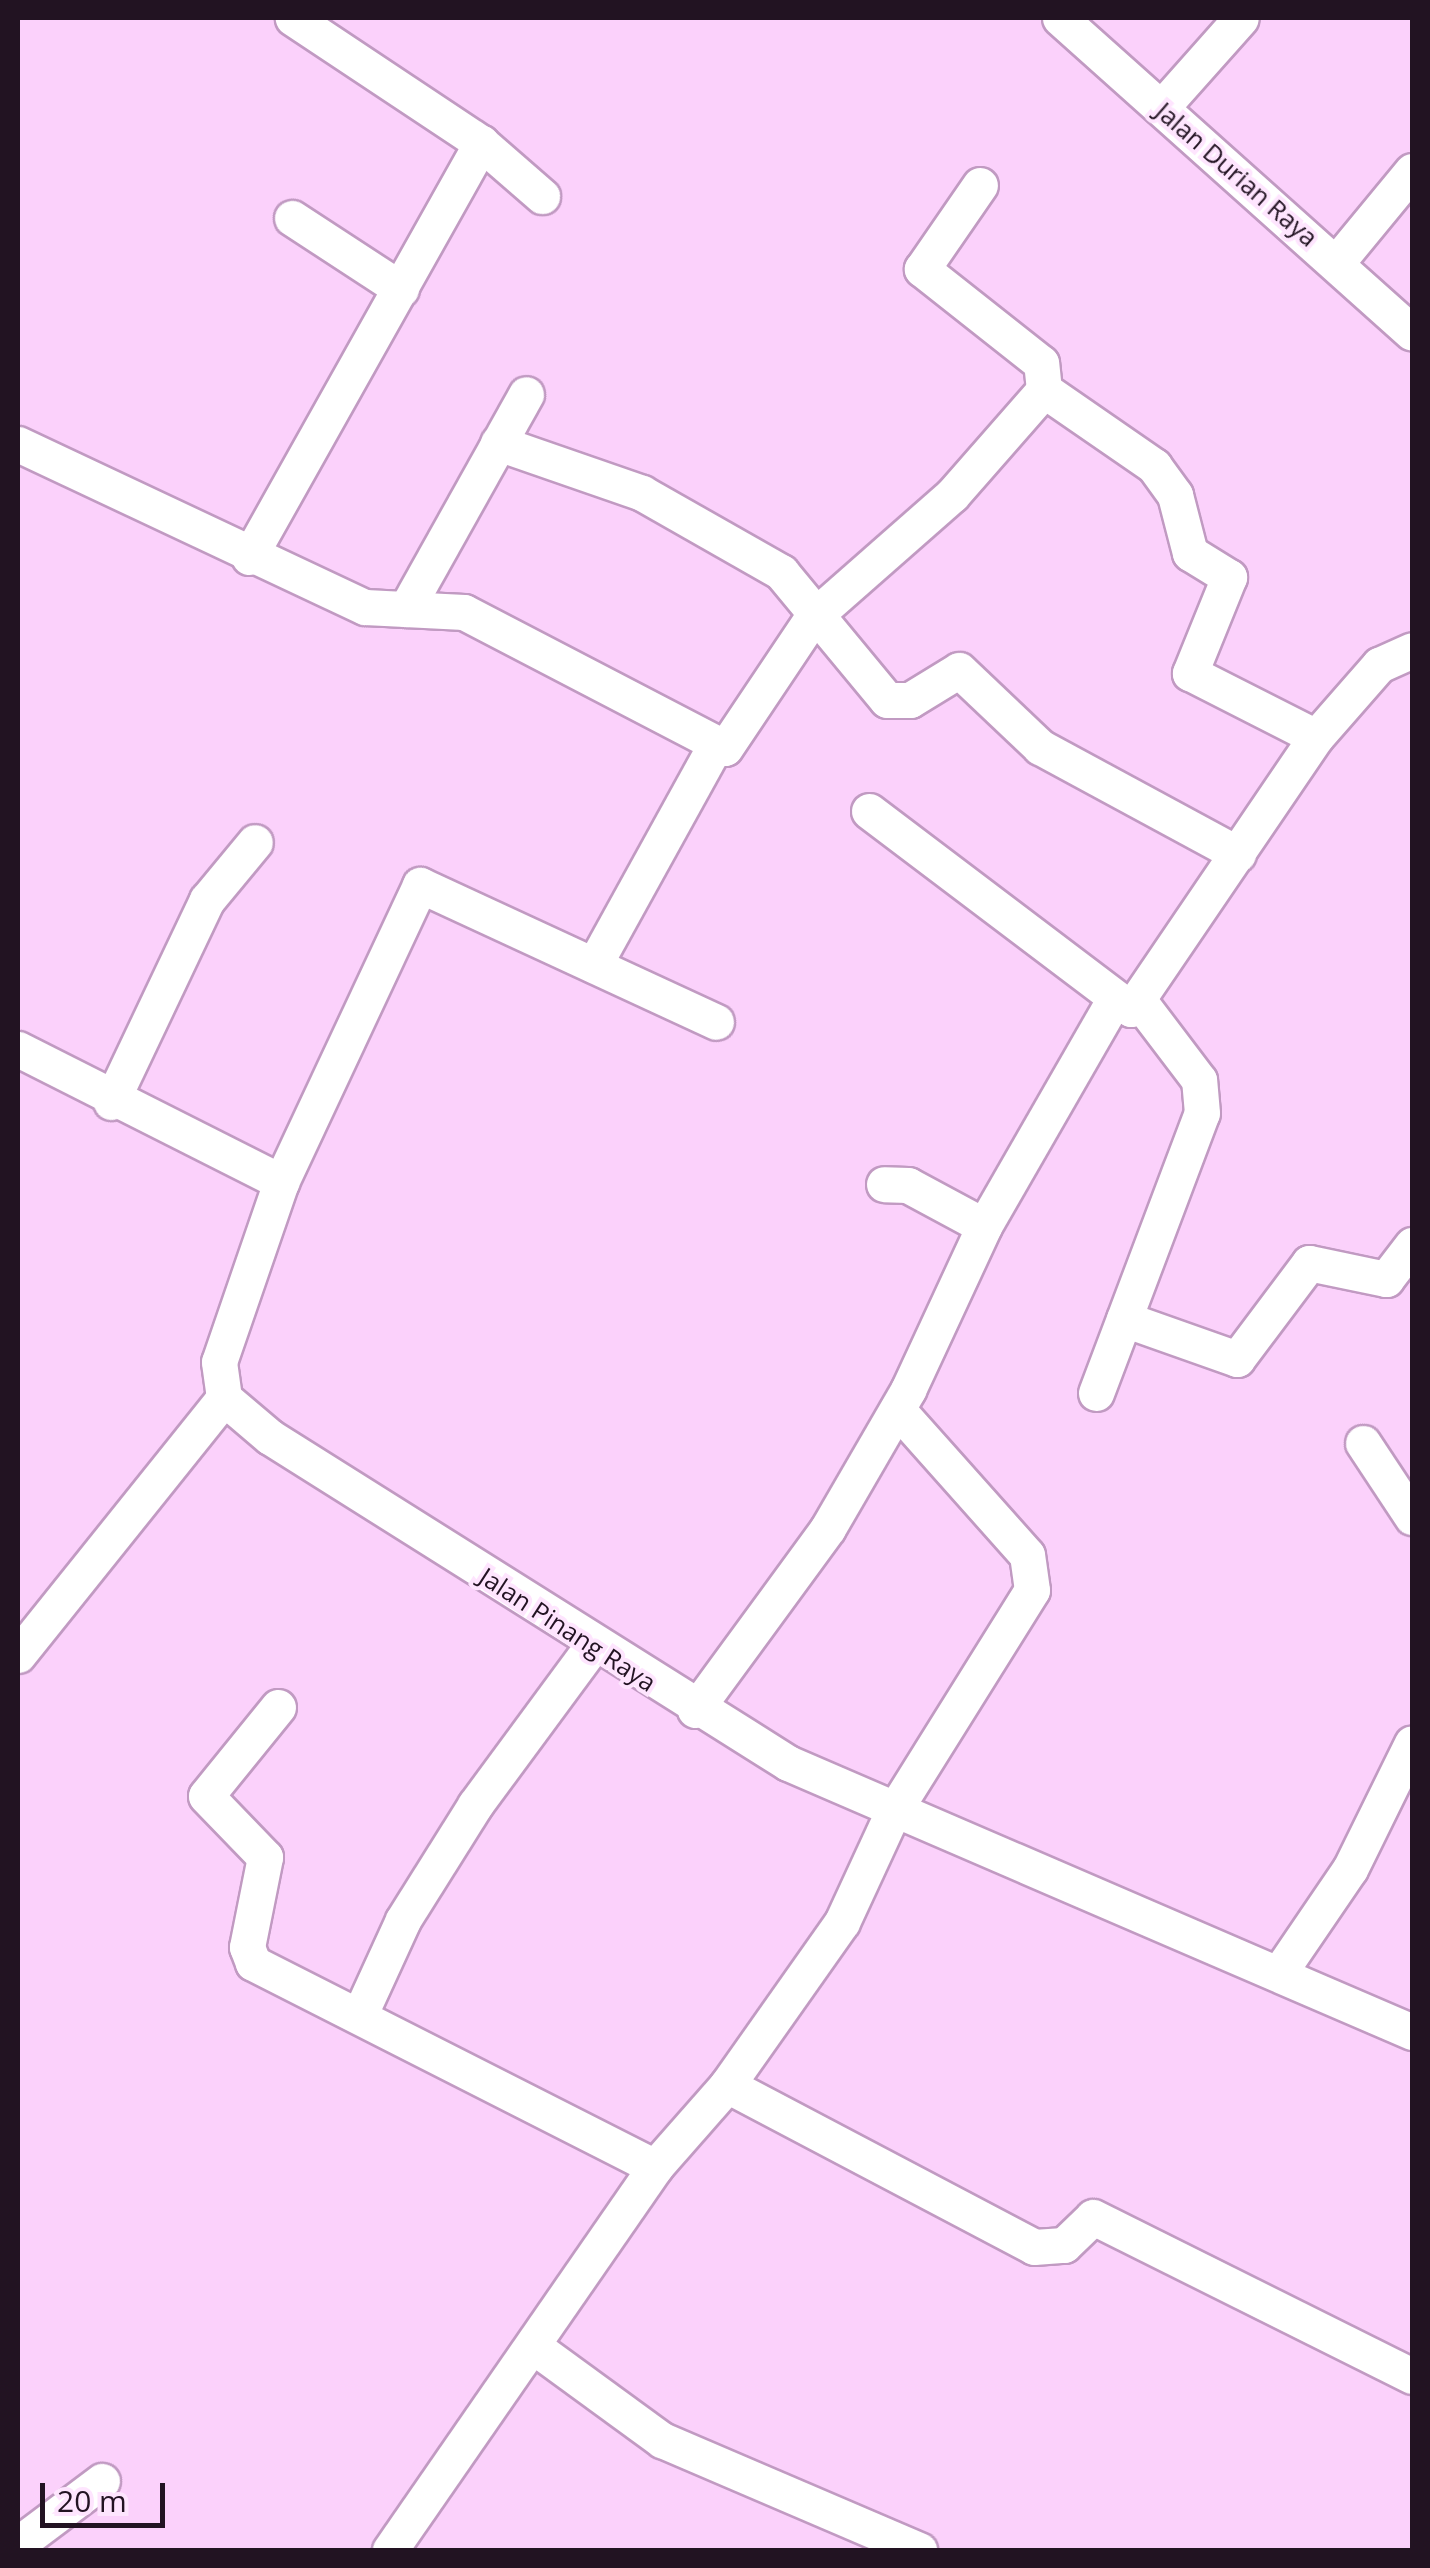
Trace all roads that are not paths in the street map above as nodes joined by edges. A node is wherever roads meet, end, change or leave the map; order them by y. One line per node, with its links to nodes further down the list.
1 (294, 18): 5 (street)
2 (1060, 18): 4 (street, Jalan Durian Raya)
3 (1241, 18): 4 (street)
4 (1161, 108): 10 (street, Jalan Durian Raya)
5 (481, 143): 8 (street); 11 (street)
6 (1412, 171): 10 (street)
7 (980, 185): 13 (street)
8 (542, 196)
9 (292, 218): 11 (street)
10 (1337, 262): 12 (street, Jalan Durian Raya)
11 (401, 289): 17 (street)
12 (1412, 333)
13 (1044, 390): 19 (street); 21 (street)
14 (526, 394): 15 (street)
15 (498, 443): 18 (street); 19 (street)
16 (18, 444): 17 (street)
17 (249, 556): 18 (street)
18 (406, 609): 22 (street)
19 (812, 618): 22 (street); 25 (street)
20 (1412, 650): 21 (street)
21 (1316, 737): 25 (street)
22 (715, 746): 26 (street)
23 (869, 811): 27 (street)
24 (255, 842): 30 (street)
25 (1238, 854): 27 (street)
26 (594, 965): 28 (street); 31 (street)
27 (1127, 1000): 33 (street); 35 (street)
28 (716, 1022)
29 (18, 1049): 30 (street)
30 (112, 1102): 31 (street)
31 (281, 1182): 37 (street)
32 (884, 1184): 33 (street)
33 (984, 1226): 38 (street)
34 (1412, 1245): 35 (street)
35 (1124, 1319): 36 (street)
36 (1096, 1392)
37 (224, 1398): 41 (street, Jalan Pinang Raya); 42 (street)
38 (897, 1409): 44 (street); 46 (street)
39 (1363, 1443): 40 (street)
40 (1412, 1517)
41 (592, 1645): 44 (street, Jalan Pinang Raya); 48 (street)
42 (18, 1655)
43 (278, 1707): 48 (street)
44 (695, 1710): 46 (street, Jalan Pinang Raya)
45 (1412, 1743): 47 (street)
46 (892, 1814): 47 (street, Jalan Pinang Raya); 50 (street)
47 (1281, 1970): 49 (street, Jalan Pinang Raya)
48 (360, 2014): 51 (street)
49 (1412, 2032)
50 (728, 2084): 51 (street); 53 (street)
51 (655, 2167): 52 (street)
52 (538, 2349): 56 (street); 57 (street)
53 (1412, 2376)
54 (102, 2481): 55 (street)
55 (18, 2544)
56 (390, 2550)
57 (919, 2550)

